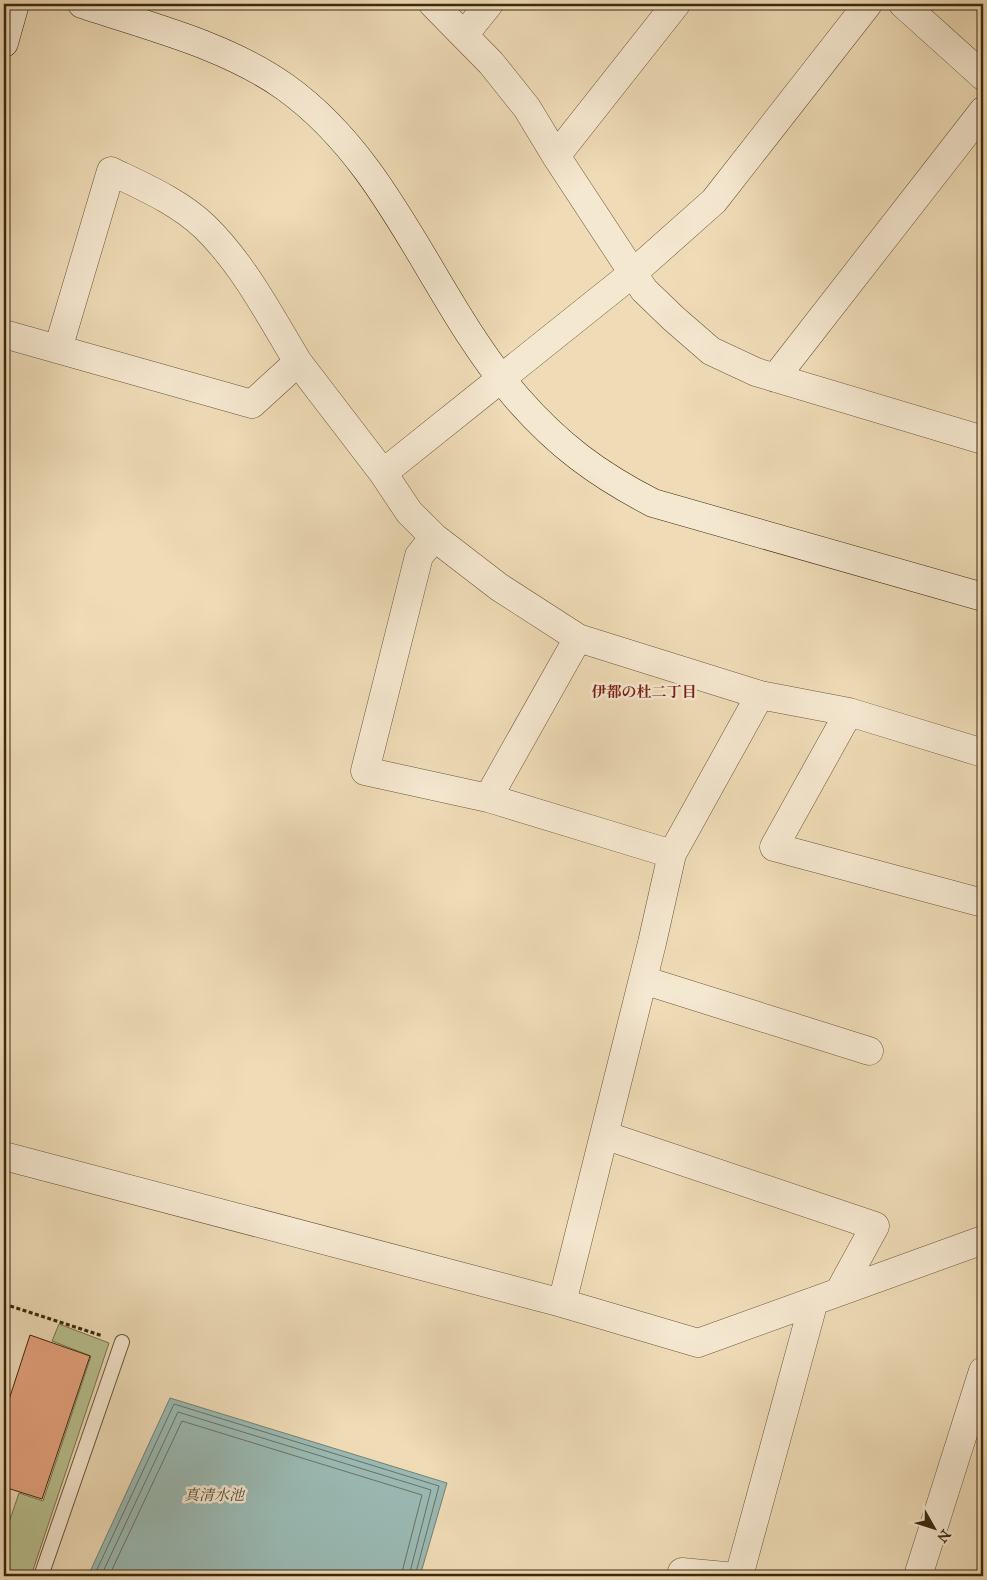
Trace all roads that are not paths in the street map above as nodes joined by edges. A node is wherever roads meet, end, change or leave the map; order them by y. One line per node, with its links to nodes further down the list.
1 (15, 4): 9 (street)
2 (82, 4): 18 (street)
3 (433, 4): 8 (street)
4 (489, 4): 8 (street)
5 (676, 4): 12 (street)
6 (868, 4): 13 (street)
7 (902, 4): 10 (street)
8 (464, 36): 12 (street)
9 (4, 43)
10 (983, 76)
11 (983, 111): 17 (street)
12 (556, 156): 13 (street)
13 (633, 273): 17 (street); 18 (street)
14 (4, 334): 15 (street)
15 (58, 349): 16 (street); 16 (street)
16 (298, 362): 20 (street)
17 (775, 378): 19 (street)
18 (503, 379): 20 (street); 22 (street)
19 (983, 440)
20 (383, 473): 21 (street)
21 (434, 537): 23 (street); 27 (street)
22 (983, 597)
23 (578, 638): 24 (street); 27 (street)
24 (760, 695): 25 (street); 28 (street)
25 (849, 712): 26 (street); 29 (street)
26 (983, 753)
27 (488, 798): 28 (street)
28 (672, 854): 30 (street)
29 (983, 903)
30 (643, 980): 31 (street); 32 (street)
31 (869, 1051)
32 (604, 1135): 35 (street); 36 (street)
33 (4, 1156): 36 (street)
34 (983, 1240): 35 (street)
35 (826, 1296): 36 (street); 42 (street)
36 (562, 1304)
37 (122, 1342): 40 (lane)
38 (983, 1371): 43 (street)
39 (682, 1572): 41 (street)
40 (41, 1576)
41 (725, 1576)
42 (739, 1576)
43 (918, 1576)

